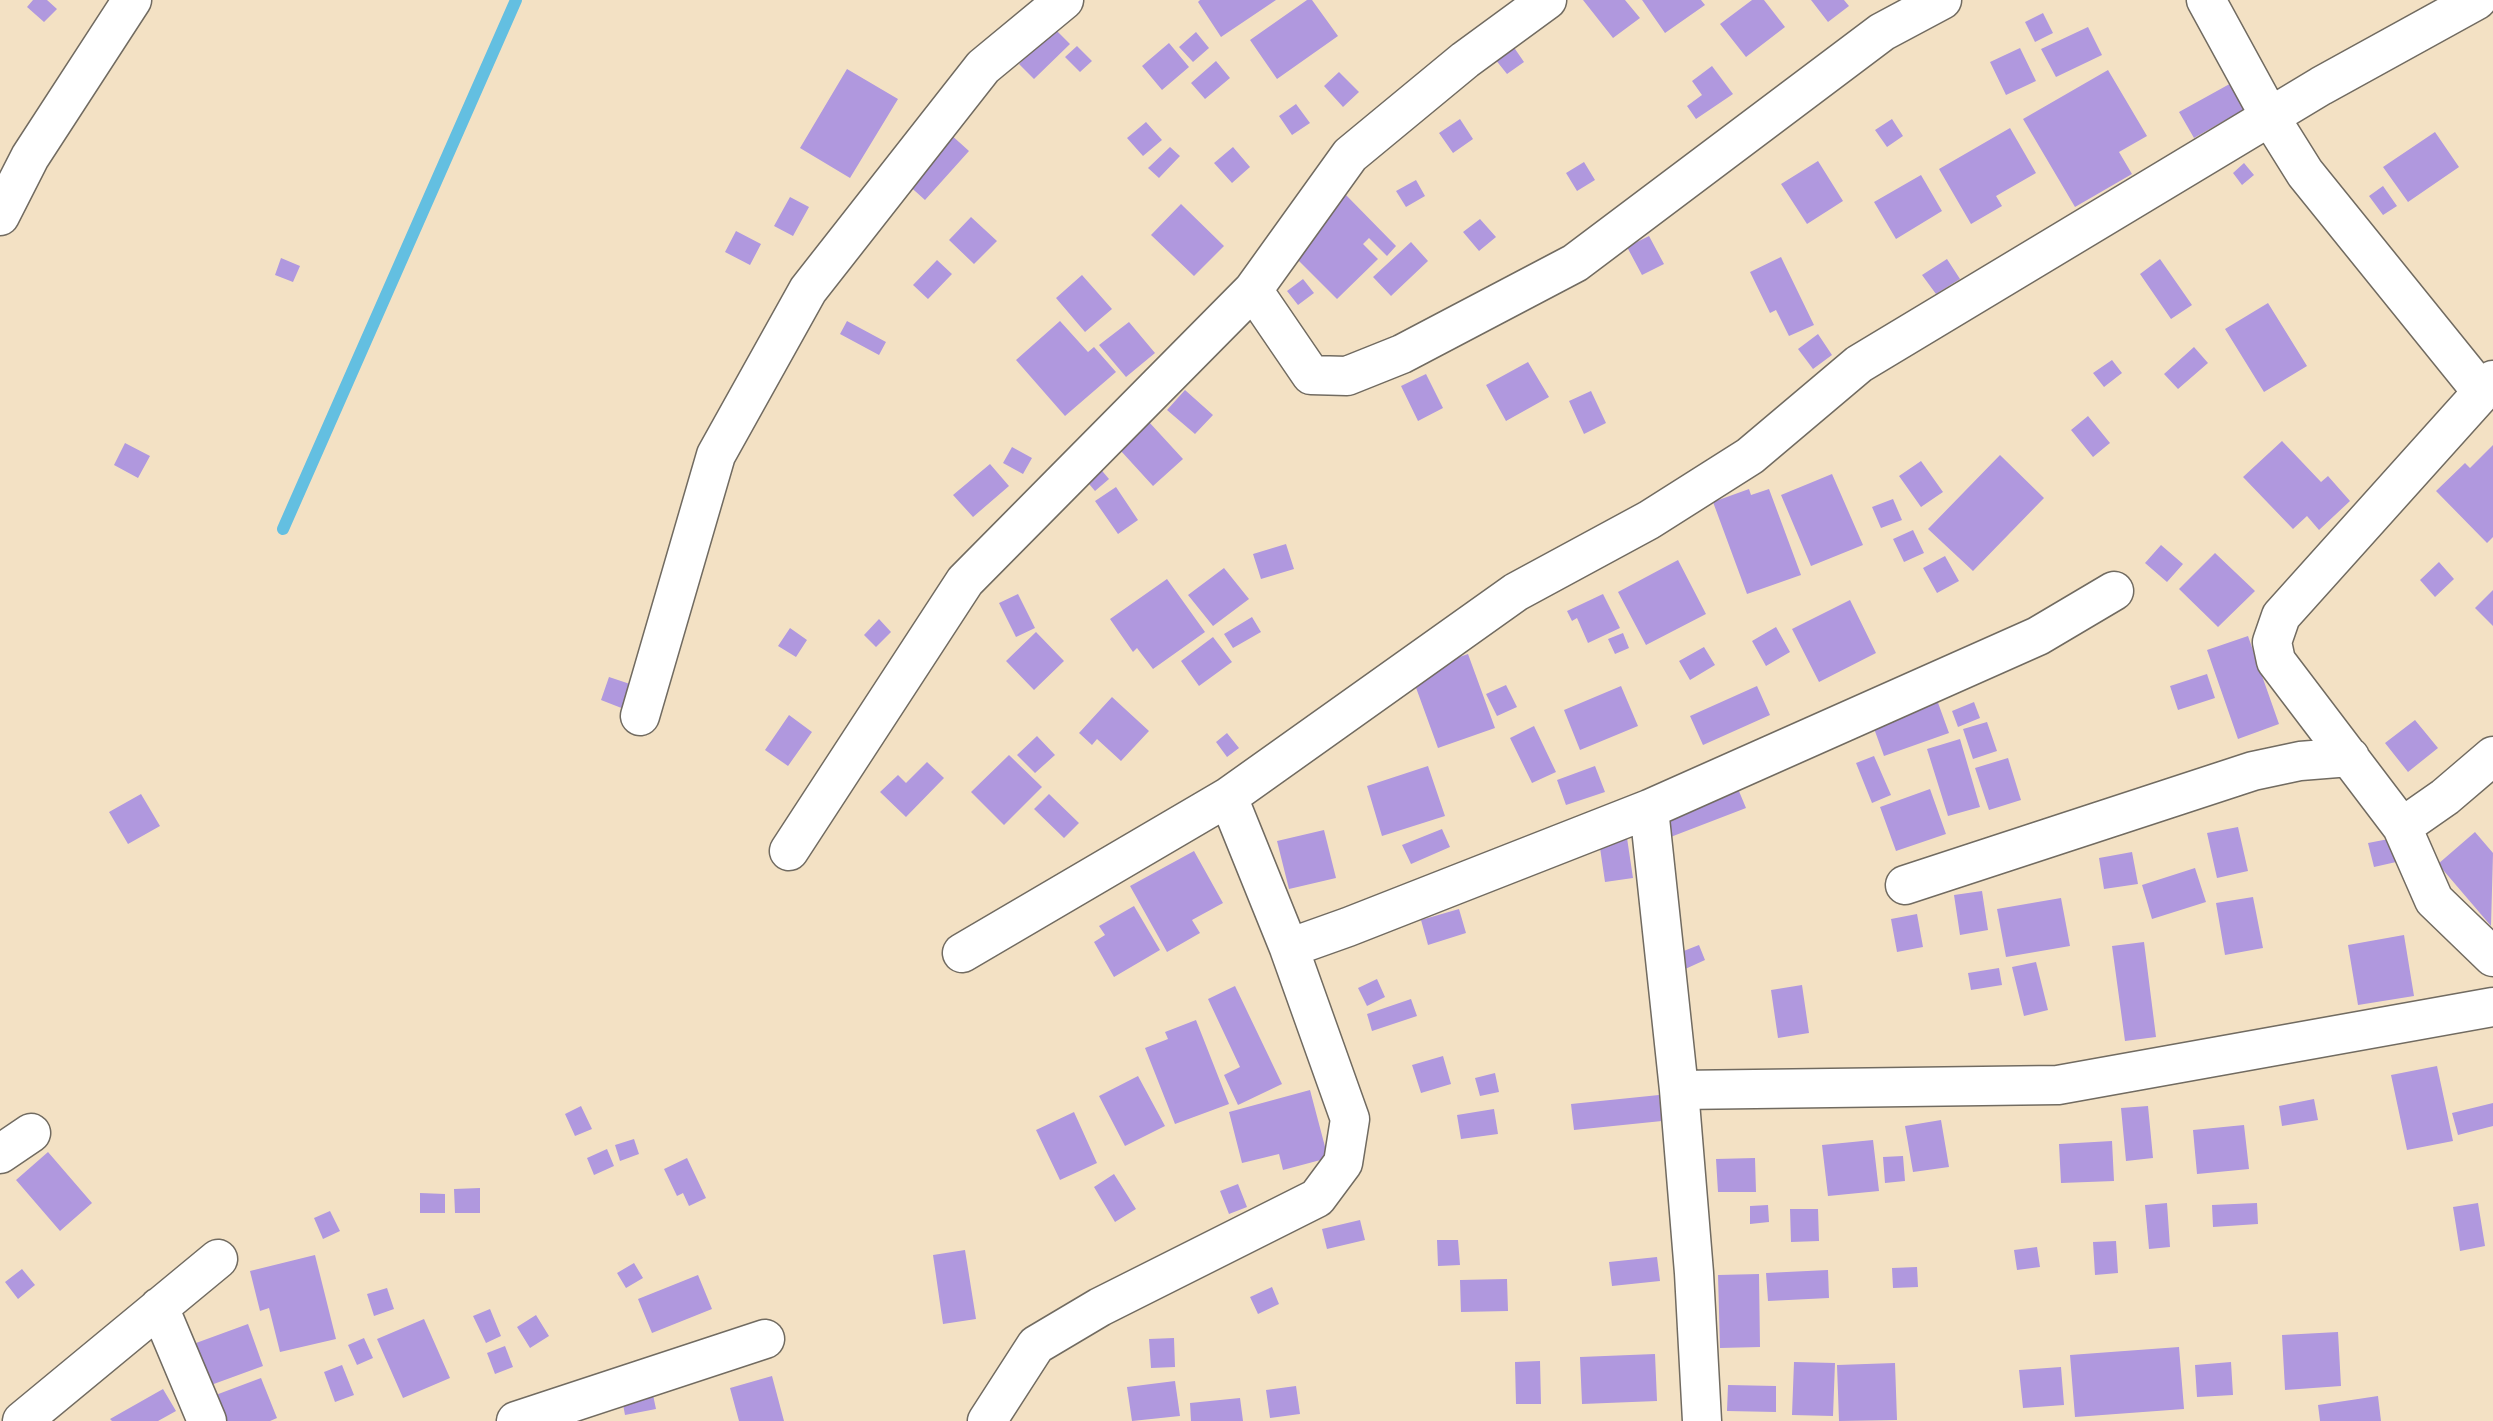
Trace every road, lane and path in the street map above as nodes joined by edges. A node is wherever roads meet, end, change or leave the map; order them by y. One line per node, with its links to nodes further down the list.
1 (132, 0): 8 (street)
2 (1064, 0): 12 (street)
3 (1547, 0): 9 (street)
4 (1942, 0): 9 (street)
5 (2206, 0): 7 (street)
6 (2477, 0): 7 (street)
7 (2270, 117): 10 (street); 15 (street)
8 (0, 216)
9 (1253, 290): 18 (street)
10 (2487, 386): 14 (street)
11 (2114, 591): 16 (street)
12 (640, 716)
13 (2493, 755): 17 (street)
14 (2350, 757): 17 (street); 19 (street)
15 (1228, 797): 20 (street); 21 (street)
16 (1649, 809): 20 (street); 24 (street)
17 (2402, 827): 22 (street)
18 (789, 851)
19 (1905, 885)
20 (1289, 948): 31 (street)
21 (962, 953)
22 (2493, 957)
23 (2493, 1006): 24 (street)
24 (1679, 1090): 32 (street)
25 (218, 1259): 26 (street)
26 (159, 1307): 28 (street); 29 (street)
27 (765, 1339): 30 (street)
28 (22, 1421)
29 (206, 1421)
30 (516, 1421)
31 (987, 1421)
32 (1702, 1421)

